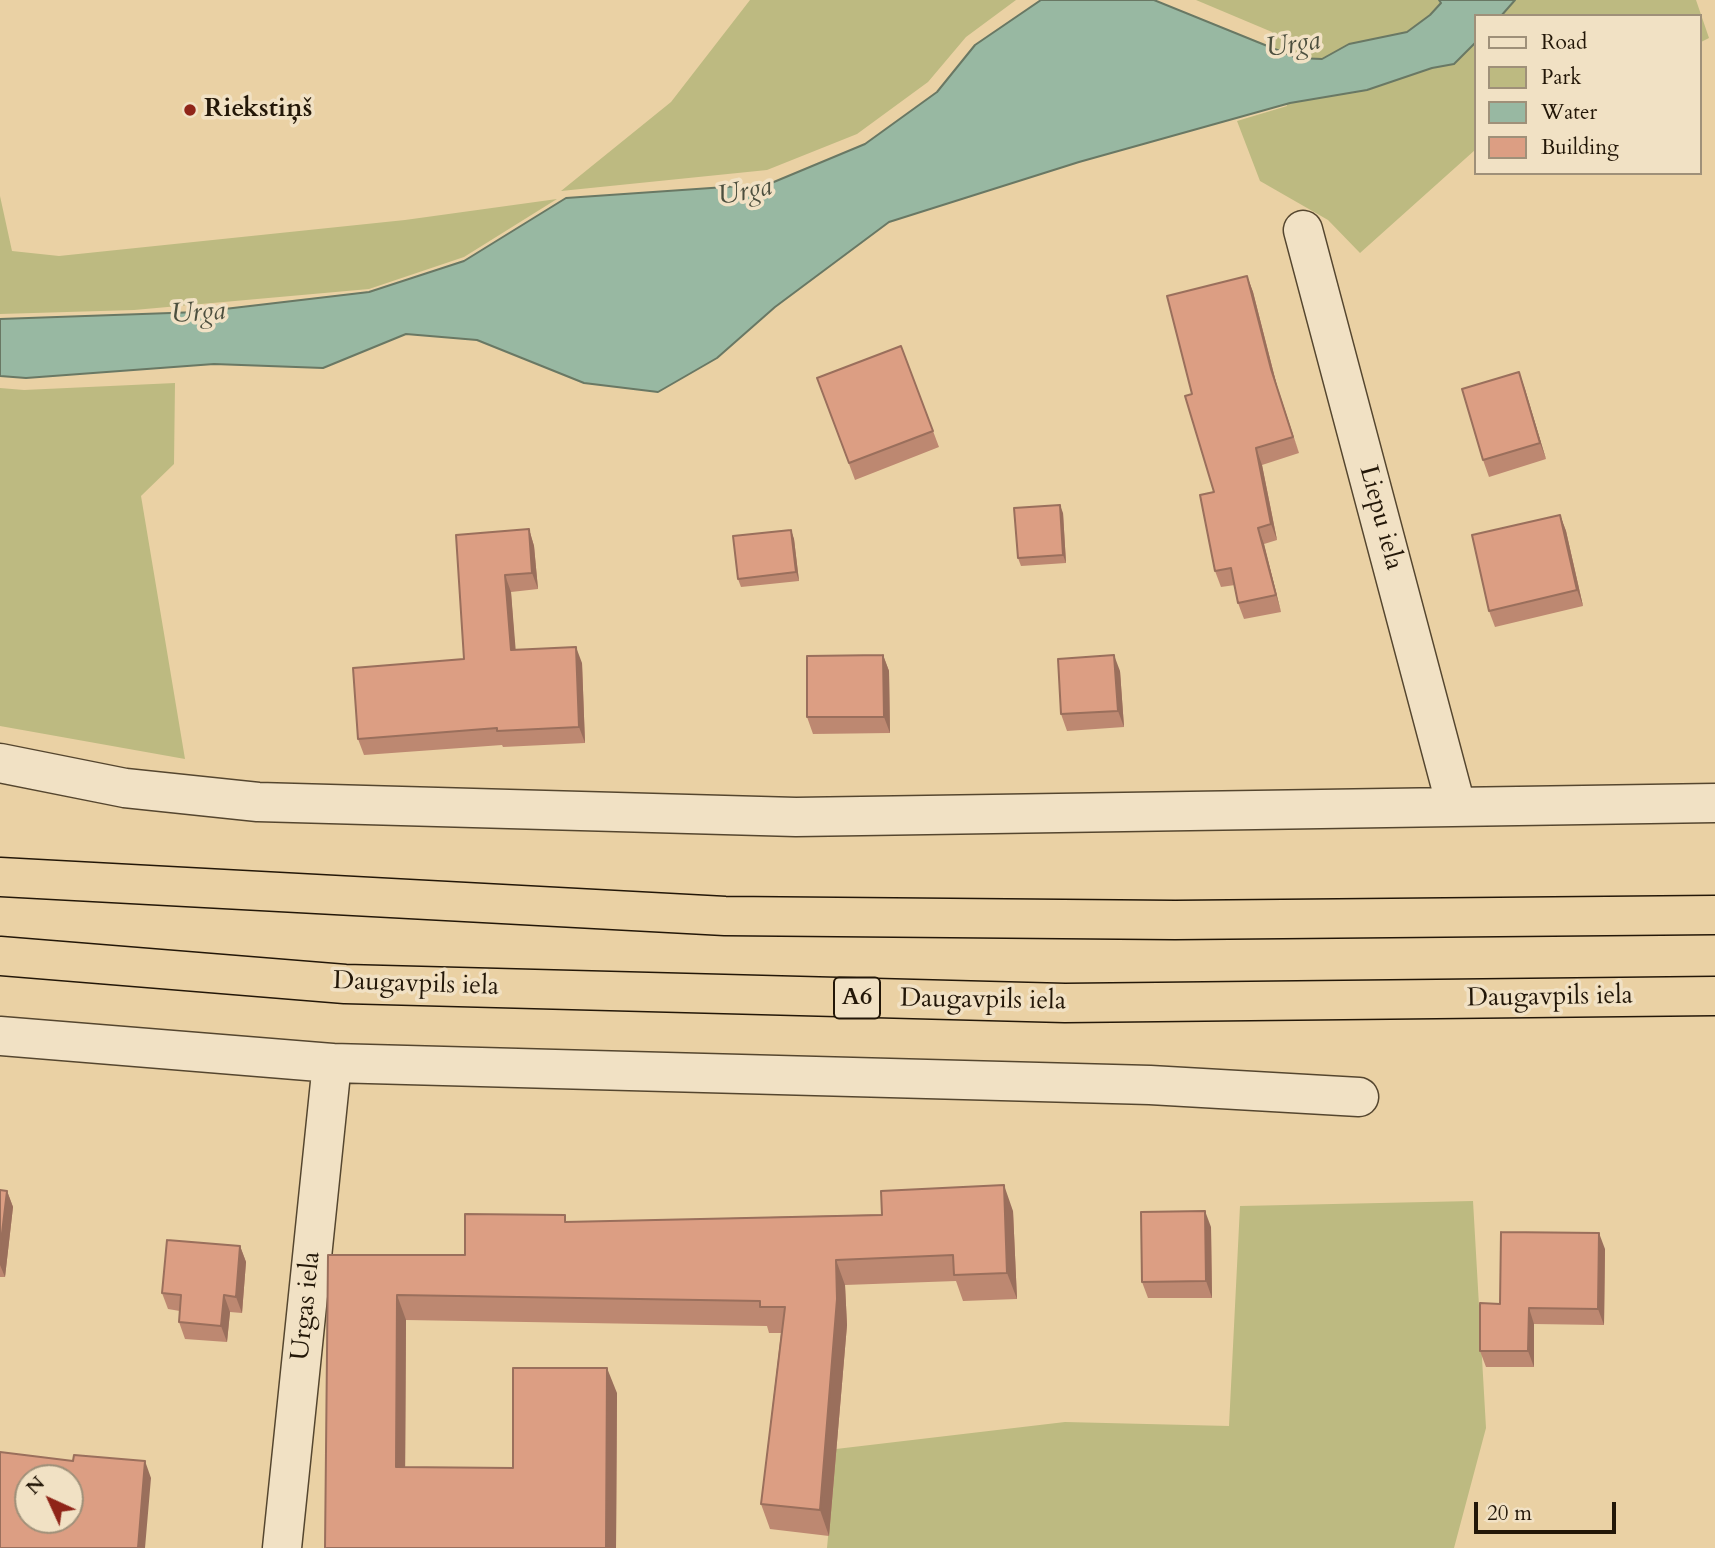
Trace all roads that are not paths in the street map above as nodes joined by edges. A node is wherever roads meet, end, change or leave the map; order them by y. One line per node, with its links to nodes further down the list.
1 (1303, 230): 4 (street, Liepu iela)
2 (0, 763): 4 (street)
3 (1715, 803): 4 (street)
4 (1456, 806)
5 (0, 877): 6 (highway)
6 (1715, 915)
7 (0, 956): 8 (highway, Daugavpils iela / A6)
8 (1715, 996)
9 (0, 1035): 10 (street)
10 (332, 1063): 11 (street); 12 (street, Urgas iela)
11 (1359, 1097)
12 (282, 1548)

